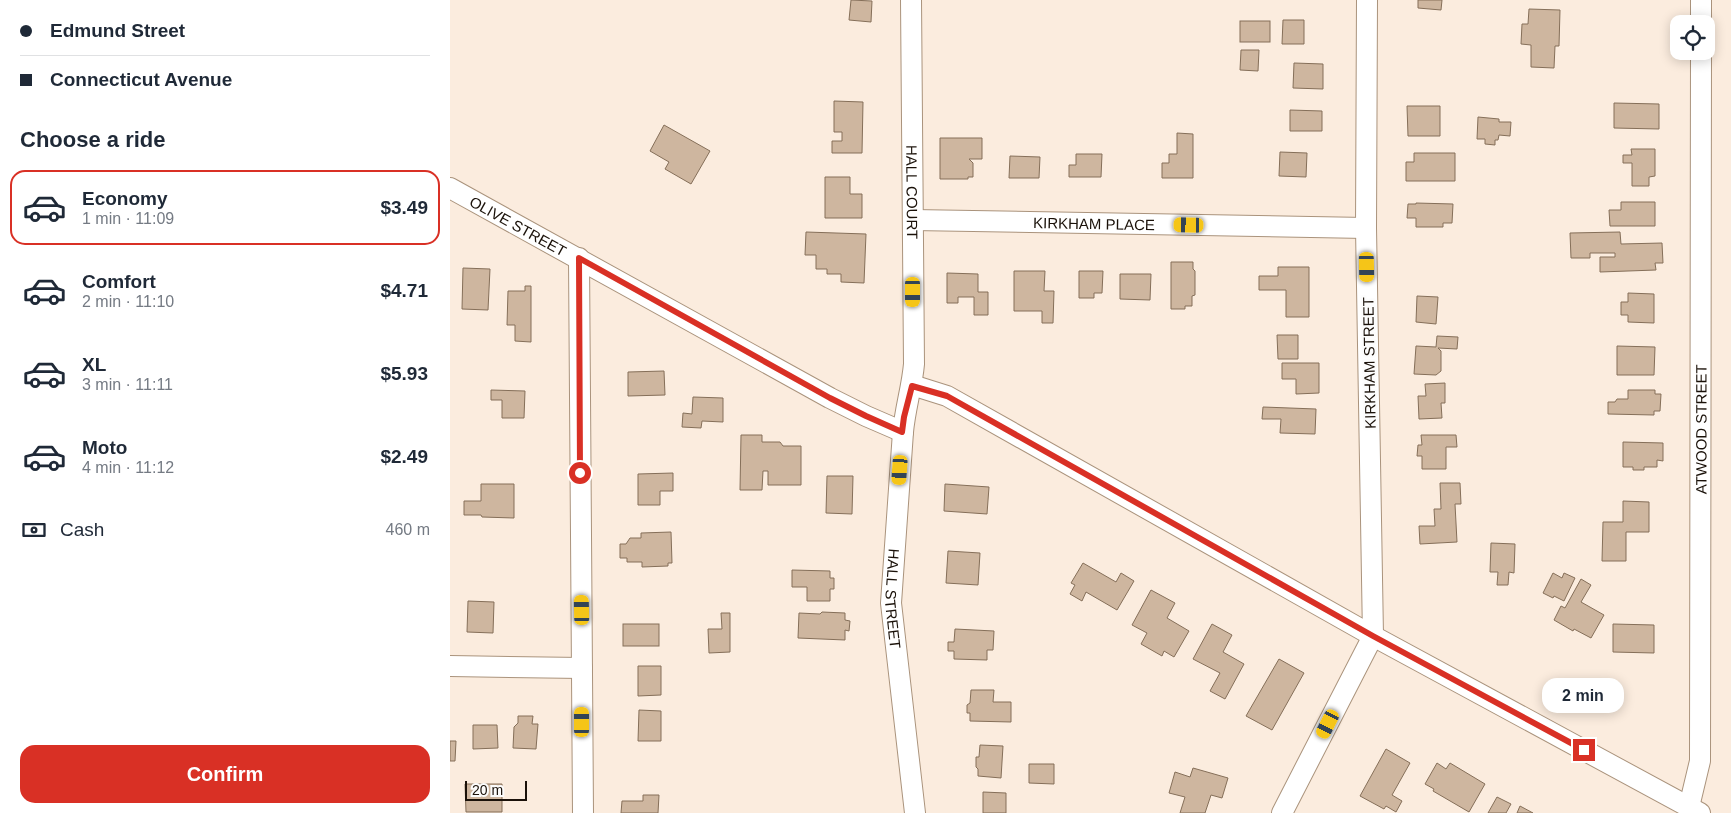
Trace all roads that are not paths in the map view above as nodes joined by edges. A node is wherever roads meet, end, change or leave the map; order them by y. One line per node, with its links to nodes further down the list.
1 (911, 0): 7 (street, HALL COURT)
2 (1367, 0): 8 (street, KIRKHAM STREET)
3 (1701, 0): 4 (street)
4 (1701, 15)
5 (1701, 60): 15 (street, ATWOOD STREET)
6 (450, 188): 9 (street, OLIVE STREET)
7 (913, 220): 8 (street, KIRKHAM PLACE); 10 (street, HALL COURT)
8 (1366, 228): 12 (street, KIRKHAM STREET)
9 (579, 258): 11 (street, OLIVE STREET); 14 (street)
10 (912, 386): 11 (street, HALL STREET); 12 (street)
11 (902, 432): 17 (street, HALL STREET)
12 (1373, 636): 15 (street); 18 (street)
13 (450, 666): 14 (street)
14 (582, 668): 16 (street)
15 (1694, 810)
16 (583, 813)
17 (915, 813)
18 (1282, 813)

